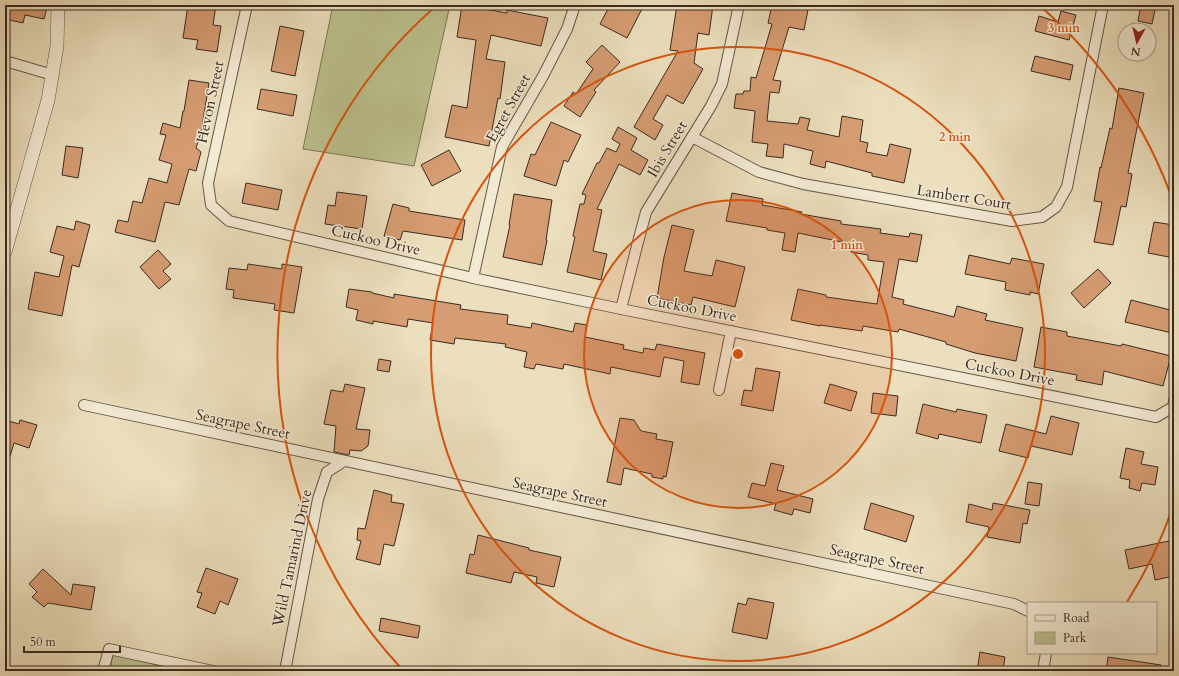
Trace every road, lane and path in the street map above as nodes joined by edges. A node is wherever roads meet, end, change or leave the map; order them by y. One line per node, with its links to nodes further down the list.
1 (58, 5): 7 (street)
2 (247, 5): 9 (street, Hevon Street)
3 (575, 5): 12 (street, Egret Street)
4 (739, 5): 8 (street, Ibis Street)
5 (1103, 5): 8 (street, Lambert Court)
6 (5, 61): 7 (street)
7 (53, 74): 10 (street)
8 (692, 137): 13 (street, Ibis Street)
9 (211, 205): 12 (street, Cuckoo Drive)
10 (8, 229): 11 (street)
11 (5, 252)
12 (473, 278): 13 (street, Cuckoo Drive)
13 (621, 309): 14 (street, Cuckoo Drive)
14 (731, 331): 15 (street); 16 (street, Cuckoo Drive)
15 (719, 390)
16 (1173, 404)
17 (84, 405): 18 (street, Seagrape Street)
18 (344, 461): 19 (street, Seagrape Street); 23 (street, Wild Tamarind Drive)
19 (1027, 610)
20 (1046, 654): 24 (street)
21 (103, 671): 22 (street)
22 (213, 671)
23 (285, 671)
24 (1043, 671)

